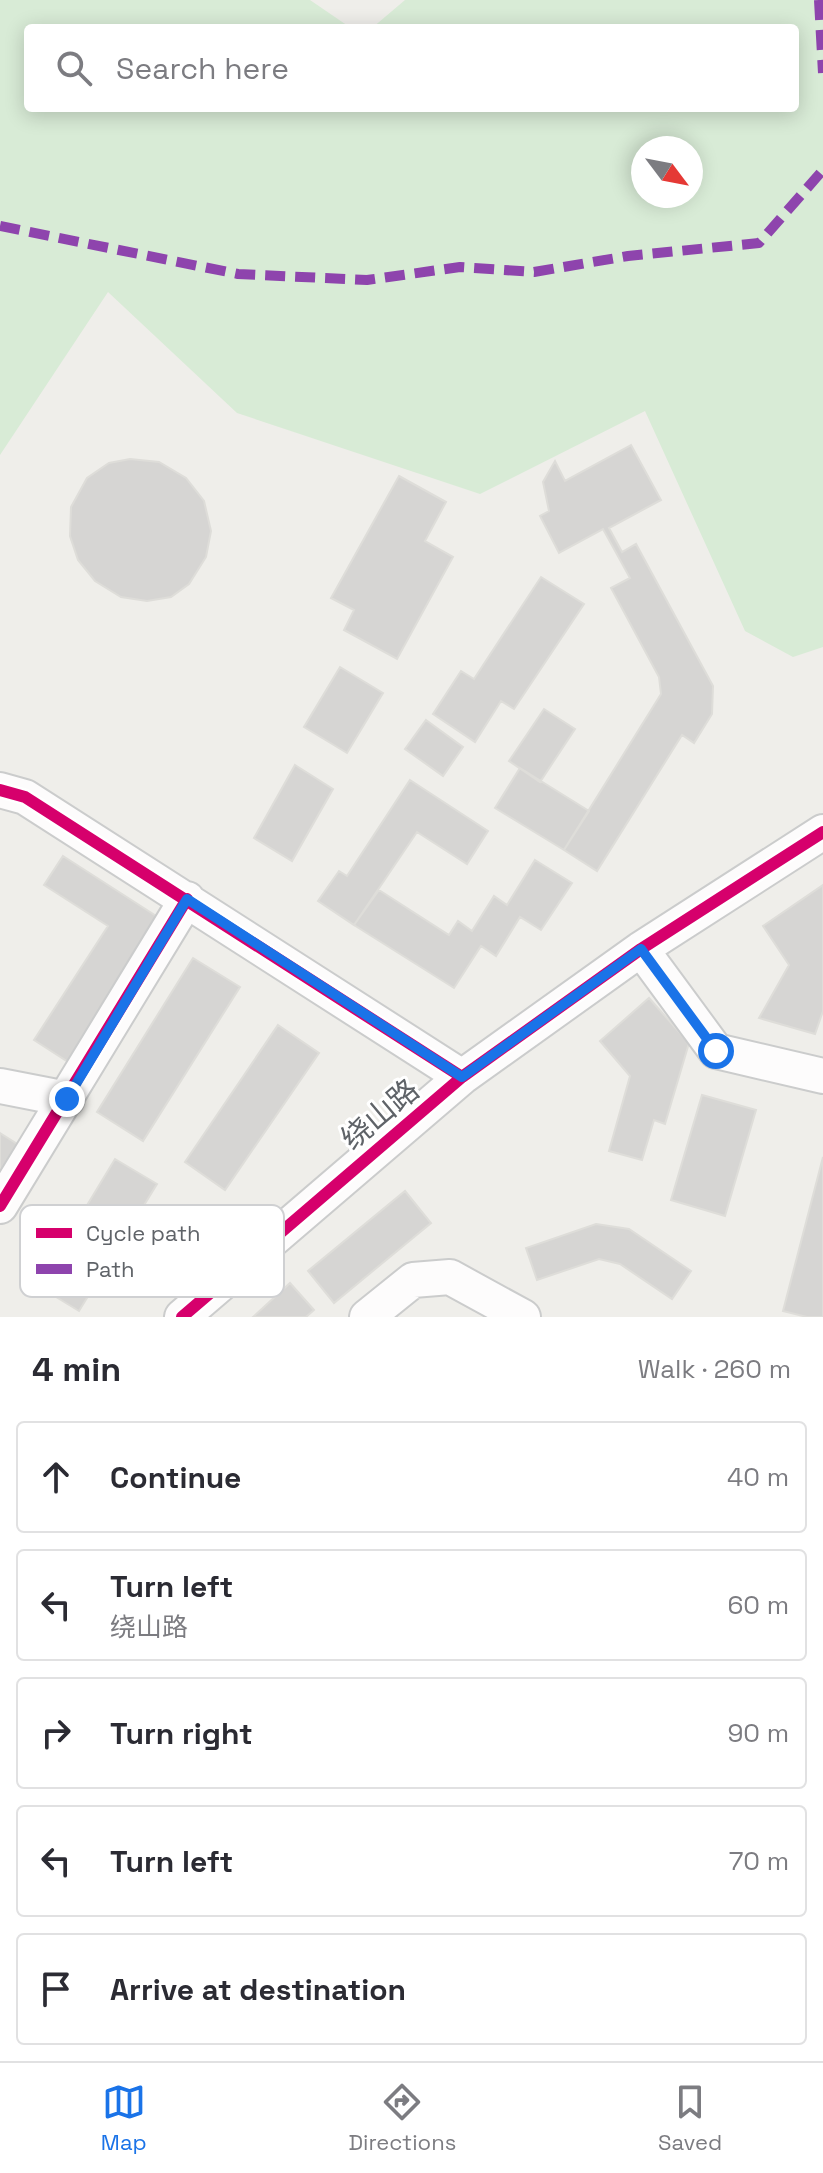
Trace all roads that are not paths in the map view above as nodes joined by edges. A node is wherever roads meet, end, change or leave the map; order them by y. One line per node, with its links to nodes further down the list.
1 (0, 790): 3 (street)
2 (823, 832): 4 (street, 绕山路)
3 (187, 899): 6 (street); 8 (street)
4 (641, 949): 5 (street); 6 (street, 绕山路)
5 (823, 1076)
6 (462, 1077): 10 (street, 绕山路)
7 (0, 1086): 8 (street)
8 (67, 1099): 9 (street)
9 (0, 1206)
10 (284, 1230)
11 (205, 1297): 12 (street, 绕山路)
12 (182, 1317)
13 (367, 1317): 14 (street)
14 (523, 1317)

